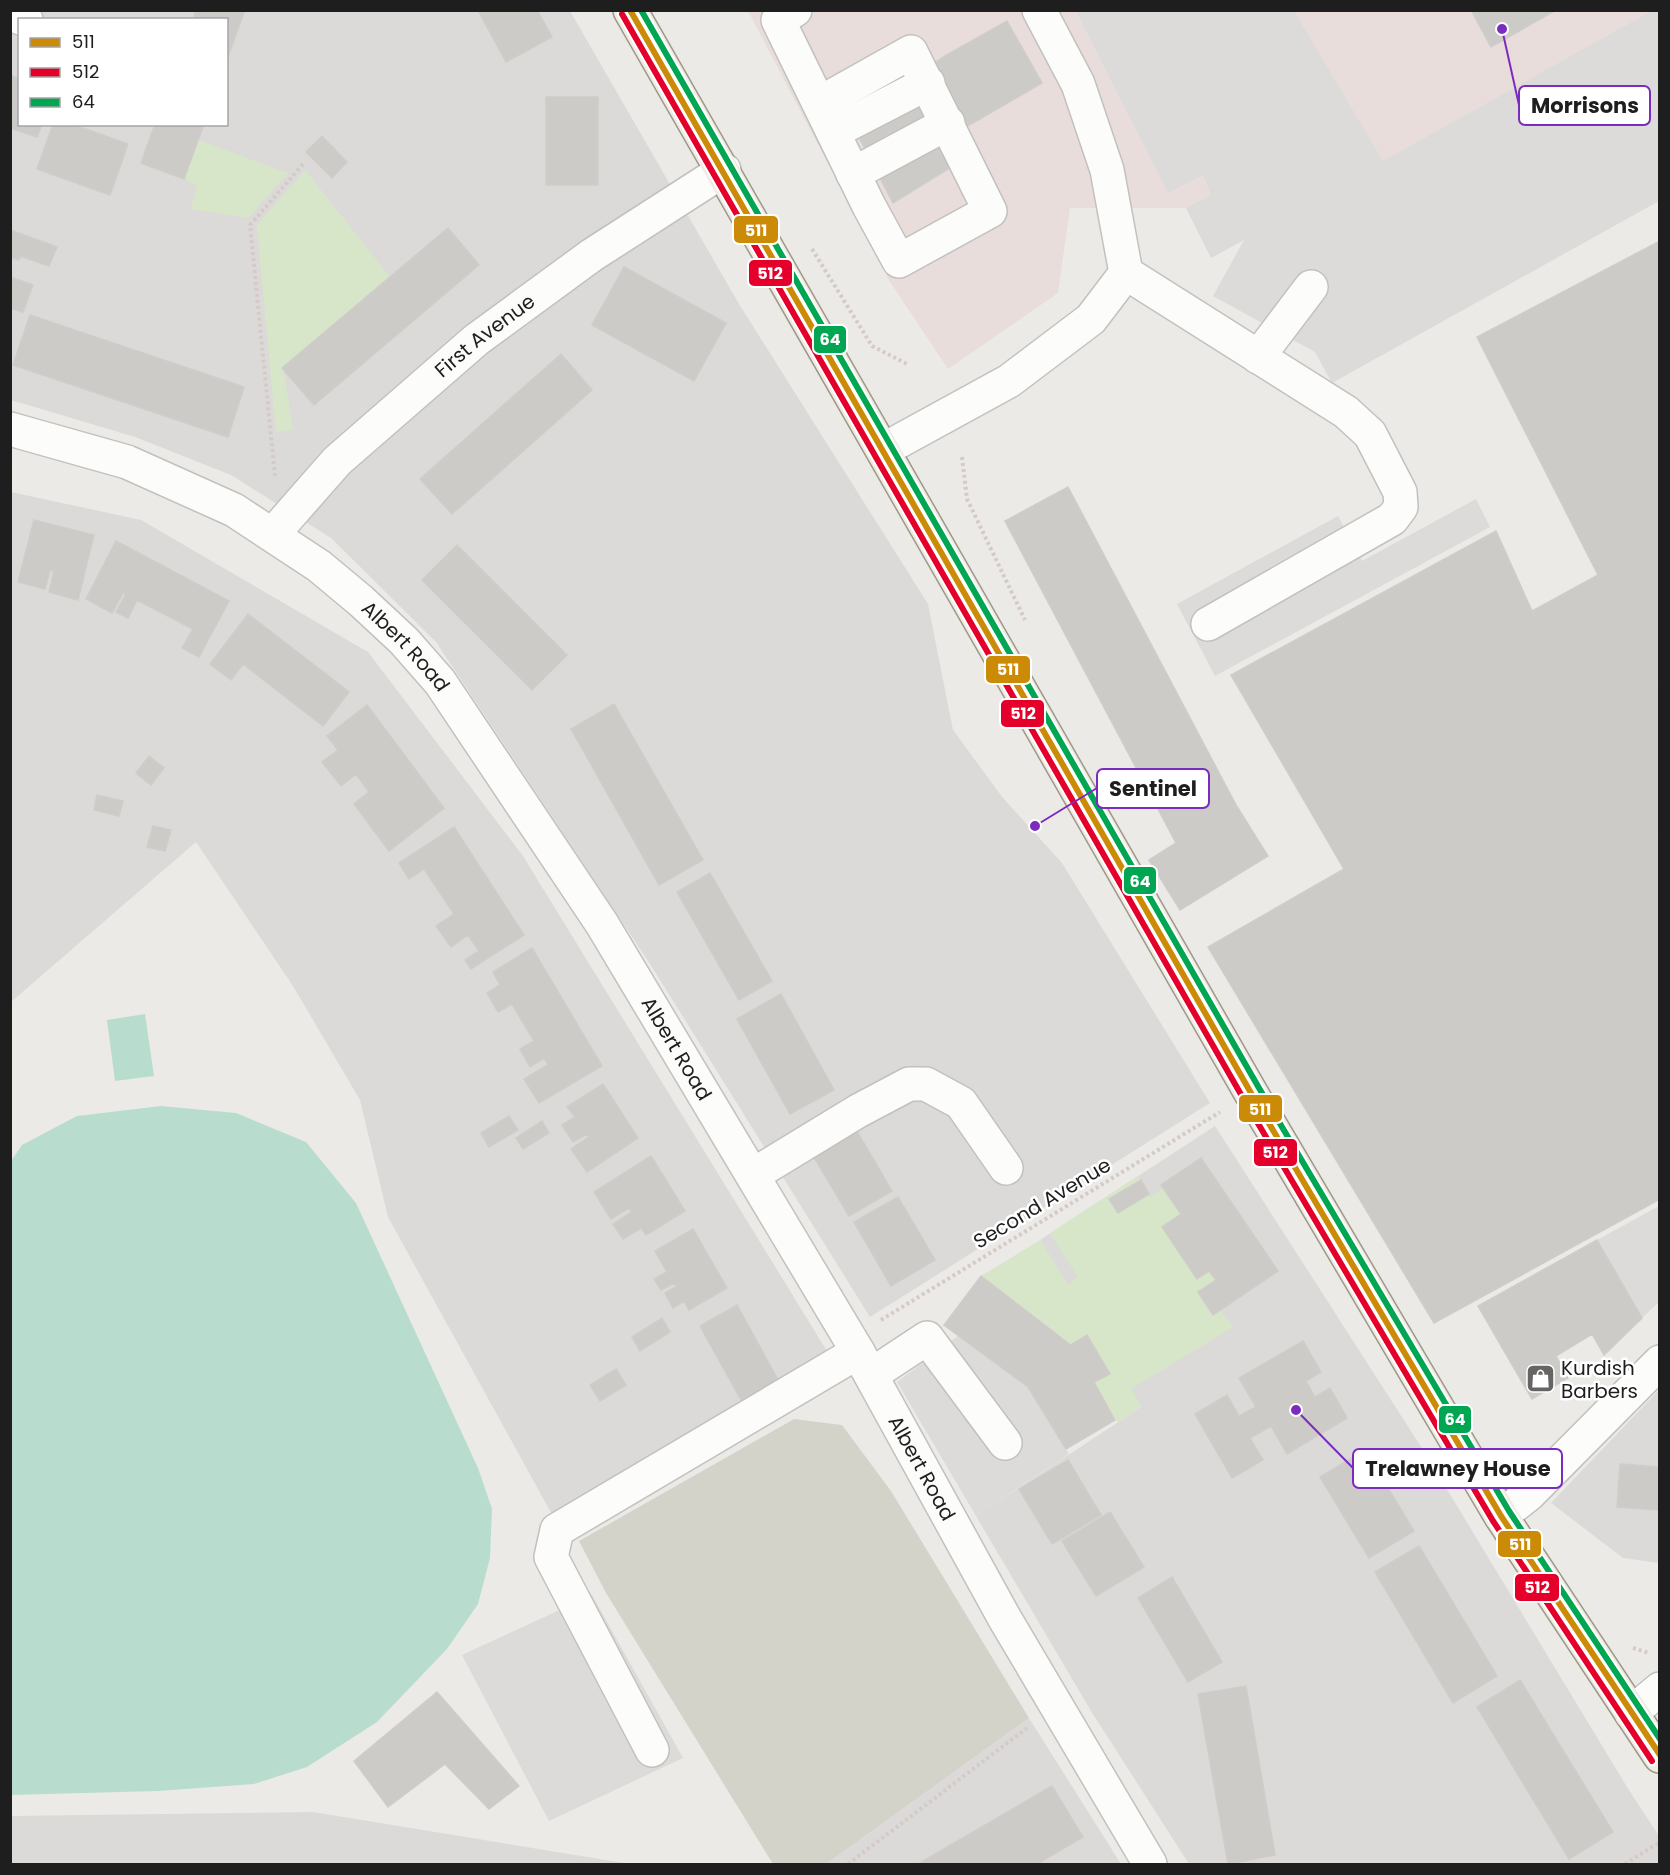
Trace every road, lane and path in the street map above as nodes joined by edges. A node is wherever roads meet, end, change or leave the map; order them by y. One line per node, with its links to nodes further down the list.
1 (630, 10): 7 (main road)
2 (795, 10): 4 (street)
3 (1040, 10): 9 (street)
4 (826, 118): 5 (street); 8 (street)
5 (948, 123): 8 (street); 8 (street)
6 (304, 162): 15 (path)
7 (724, 170): 13 (main road); 15 (street, First Avenue)
8 (853, 174)
9 (1126, 273): 11 (street); 13 (street)
10 (1311, 287): 11 (street)
11 (1258, 357): 17 (street)
12 (10, 429): 15 (street, Albert Road)
13 (883, 450): 18 (main road)
14 (962, 457): 16 (path)
15 (283, 522): 20 (street, Albert Road)
16 (1002, 572)
17 (1208, 624)
18 (1251, 1093): 21 (path, Second Avenue); 24 (main road)
19 (1006, 1168): 20 (street)
20 (753, 1175): 21 (street, Albert Road)
21 (859, 1355): 23 (street); 26 (street, Albert Road); 28 (street)
22 (1659, 1362): 24 (street)
23 (1005, 1443)
24 (1501, 1516): 27 (main road)
25 (1659, 1689): 27 (street)
26 (1056, 1706): 31 (path); 32 (street, Albert Road)
27 (1631, 1713): 29 (main road)
28 (652, 1750)
29 (1659, 1756)
30 (1659, 1842): 33 (path)
31 (848, 1864)
32 (1150, 1864)
33 (1625, 1864)

